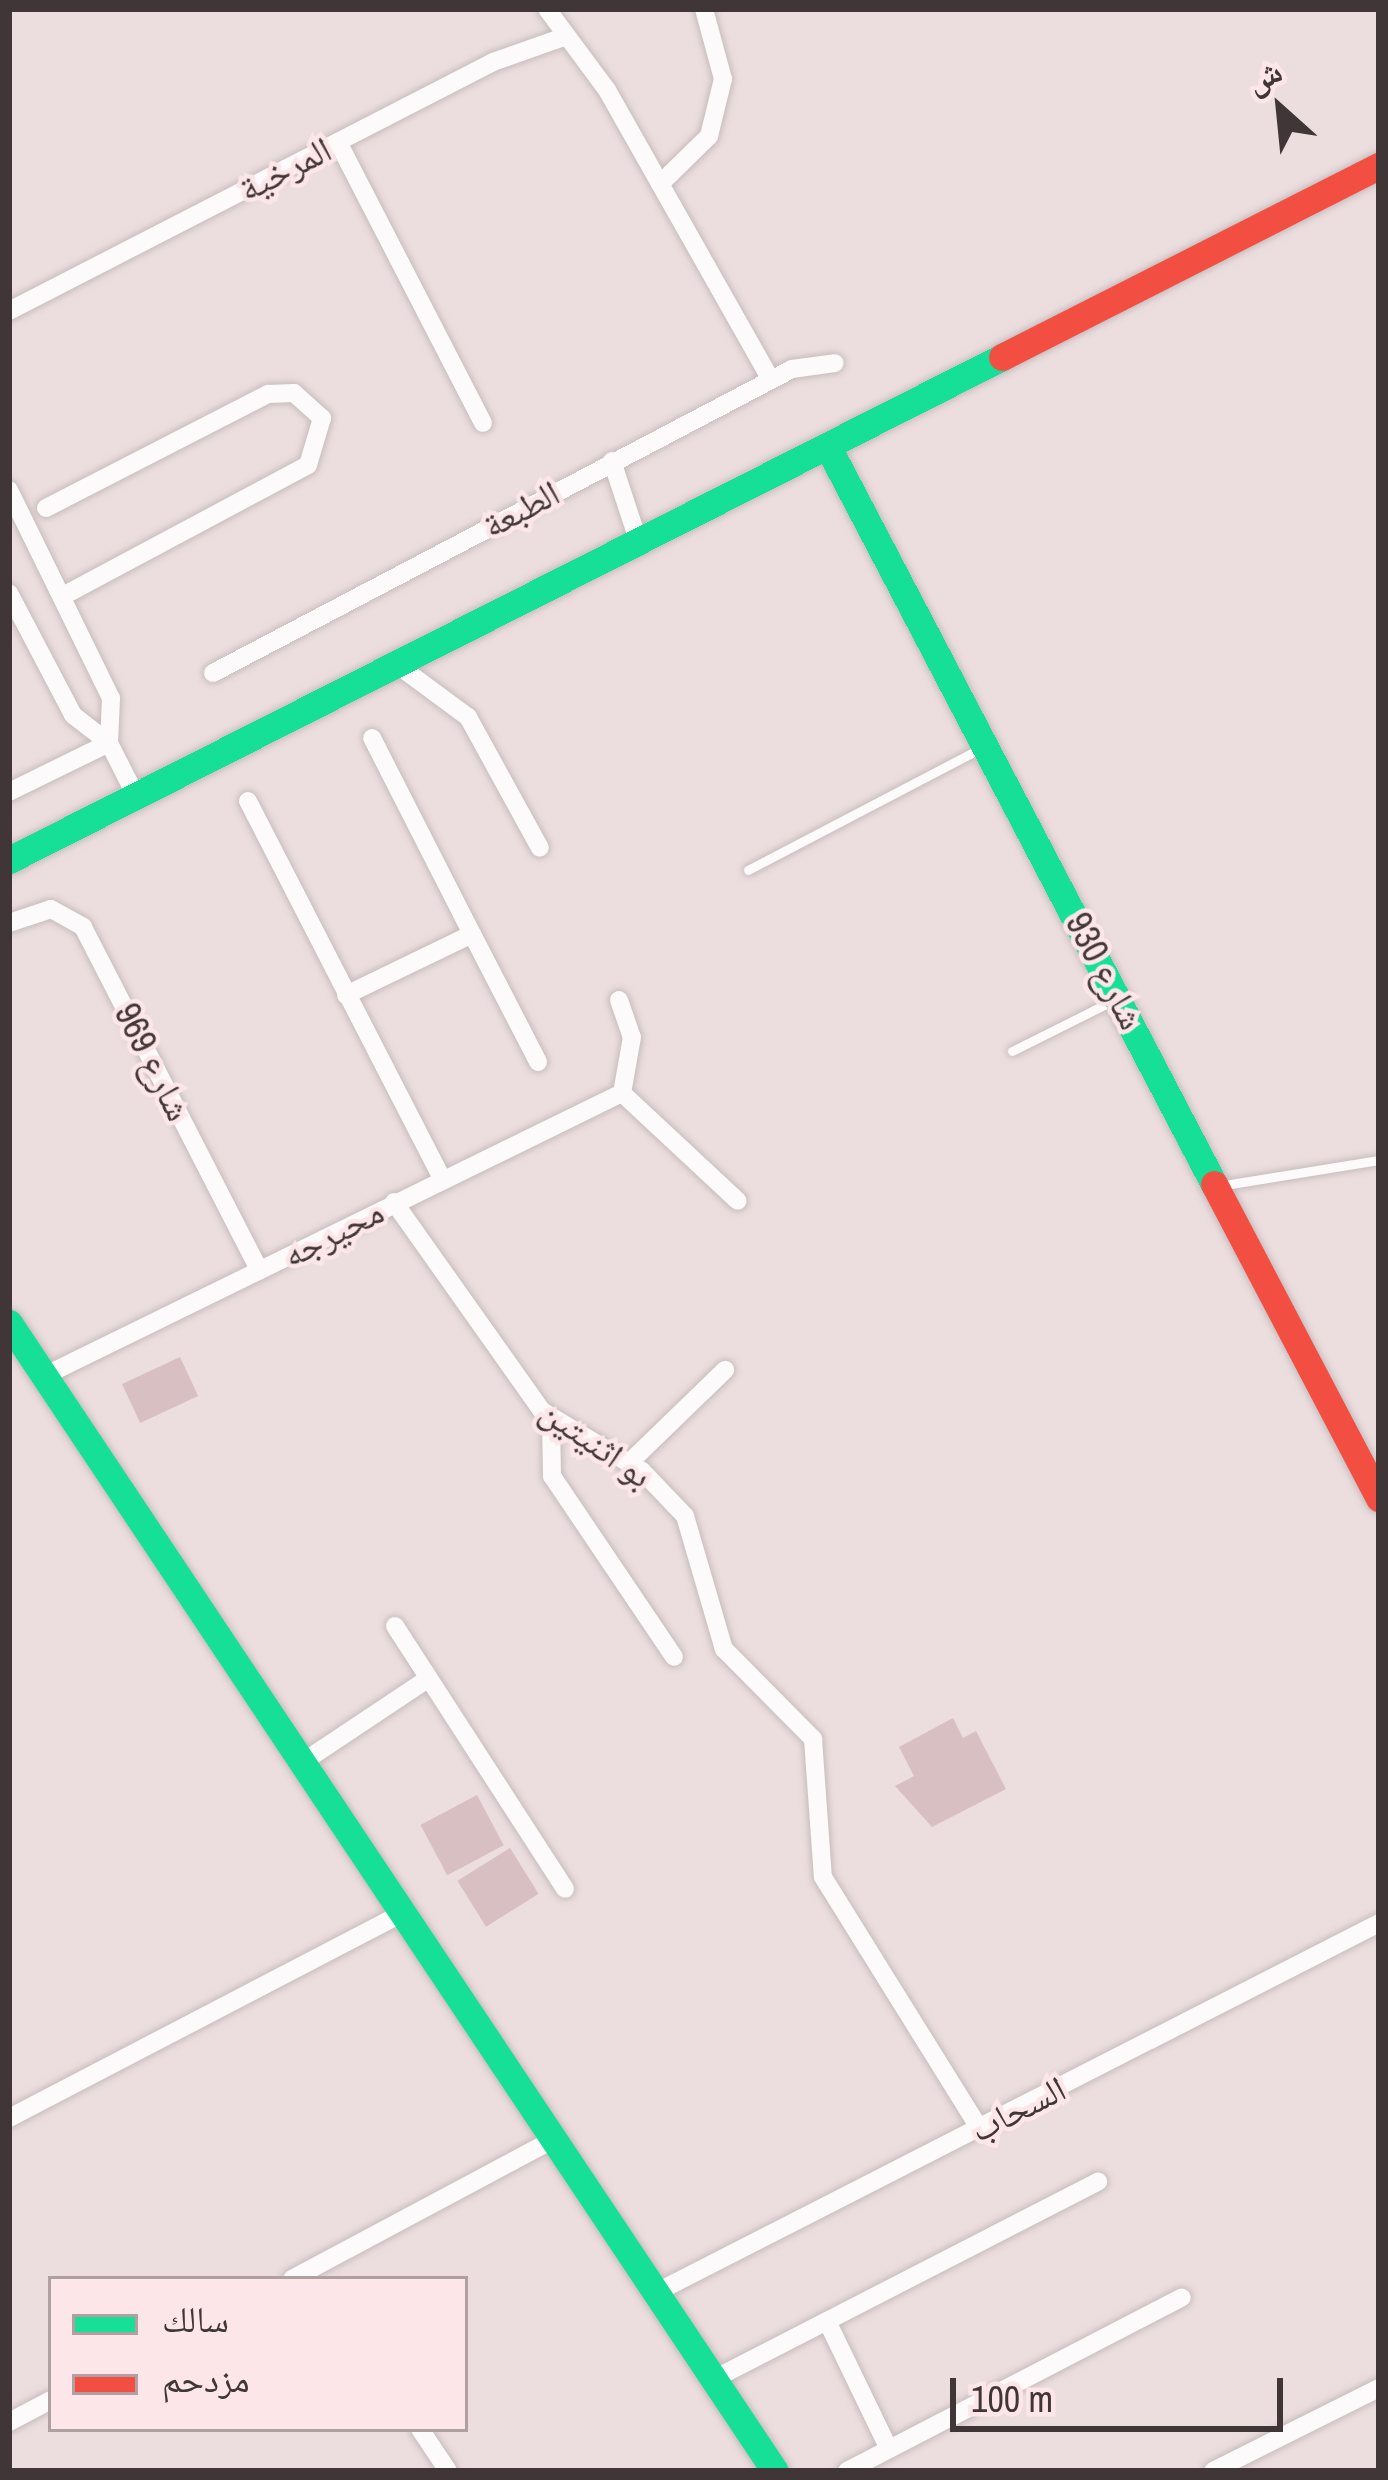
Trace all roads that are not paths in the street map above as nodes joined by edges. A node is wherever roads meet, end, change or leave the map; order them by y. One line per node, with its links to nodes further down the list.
1 (547, 9): 3 (street)
2 (704, 9): 6 (street)
3 (564, 37): 4 (street, المرخية); 6 (street)
4 (338, 142): 7 (street, المرخية); 10 (street)
5 (1379, 166): 11 (street)
6 (660, 184): 9 (street)
7 (9, 311)
8 (835, 363): 9 (street, الطبعة)
9 (771, 380): 12 (street, الطبعة)
10 (483, 423)
11 (828, 447): 15 (street); 22 (street, شارع 930)
12 (612, 461): 15 (street); 19 (street, الطبعة)
13 (9, 490): 17 (street)
14 (46, 508): 17 (street)
15 (639, 543): 18 (street)
16 (9, 593): 21 (street)
17 (63, 596): 21 (street)
18 (399, 666): 24 (street); 26 (street)
19 (213, 673)
20 (373, 738): 30 (street)
21 (109, 743): 23 (street); 24 (street)
22 (986, 745): 28 (lane); 32 (street, شارع 930)
23 (9, 792)
24 (136, 796): 27 (street)
25 (248, 801): 31 (street)
26 (540, 848)
27 (9, 860)
28 (748, 870)
29 (9, 922): 42 (street, شارع 969)
30 (472, 934): 31 (street); 35 (street)
31 (346, 995): 38 (street)
32 (1119, 998): 34 (lane); 39 (street, شارع 930)
33 (620, 1000): 36 (street)
34 (1012, 1051)
35 (538, 1063)
36 (622, 1093): 38 (street, محيرجه); 40 (street)
37 (1379, 1160): 39 (lane)
38 (442, 1179): 41 (street, محيرجه)
39 (1218, 1186): 48 (street, شارع 930)
40 (737, 1201)
41 (394, 1202): 42 (street, محيرجه); 46 (street, بو اثنيتين)
42 (260, 1270): 45 (street, محيرجه)
43 (9, 1323): 45 (street)
44 (725, 1370): 47 (street)
45 (44, 1376): 52 (street)
46 (551, 1419): 47 (street, بو اثنيتين); 50 (street)
47 (629, 1462): 57 (street, بو اثنيتين)
48 (1379, 1498)
49 (395, 1626): 51 (street)
50 (674, 1657)
51 (428, 1678): 52 (street); 53 (street)
52 (303, 1762): 54 (street)
53 (566, 1889)
54 (403, 1913): 56 (street); 58 (street)
55 (1379, 1923): 57 (street, السحاب)
56 (9, 2118)
57 (980, 2129): 61 (street, السحاب)
58 (554, 2138): 60 (street); 61 (street)
59 (1098, 2182): 63 (street)
60 (316, 2274)
61 (657, 2292): 64 (street)
62 (1182, 2297): 69 (street)
63 (827, 2321): 64 (street); 69 (street)
64 (714, 2379): 71 (street)
65 (1379, 2388): 73 (street)
66 (48, 2402): 67 (street)
67 (9, 2422)
68 (422, 2432): 70 (street)
69 (889, 2449): 72 (street)
70 (448, 2471)
71 (775, 2471)
72 (847, 2471)
73 (1214, 2471)

